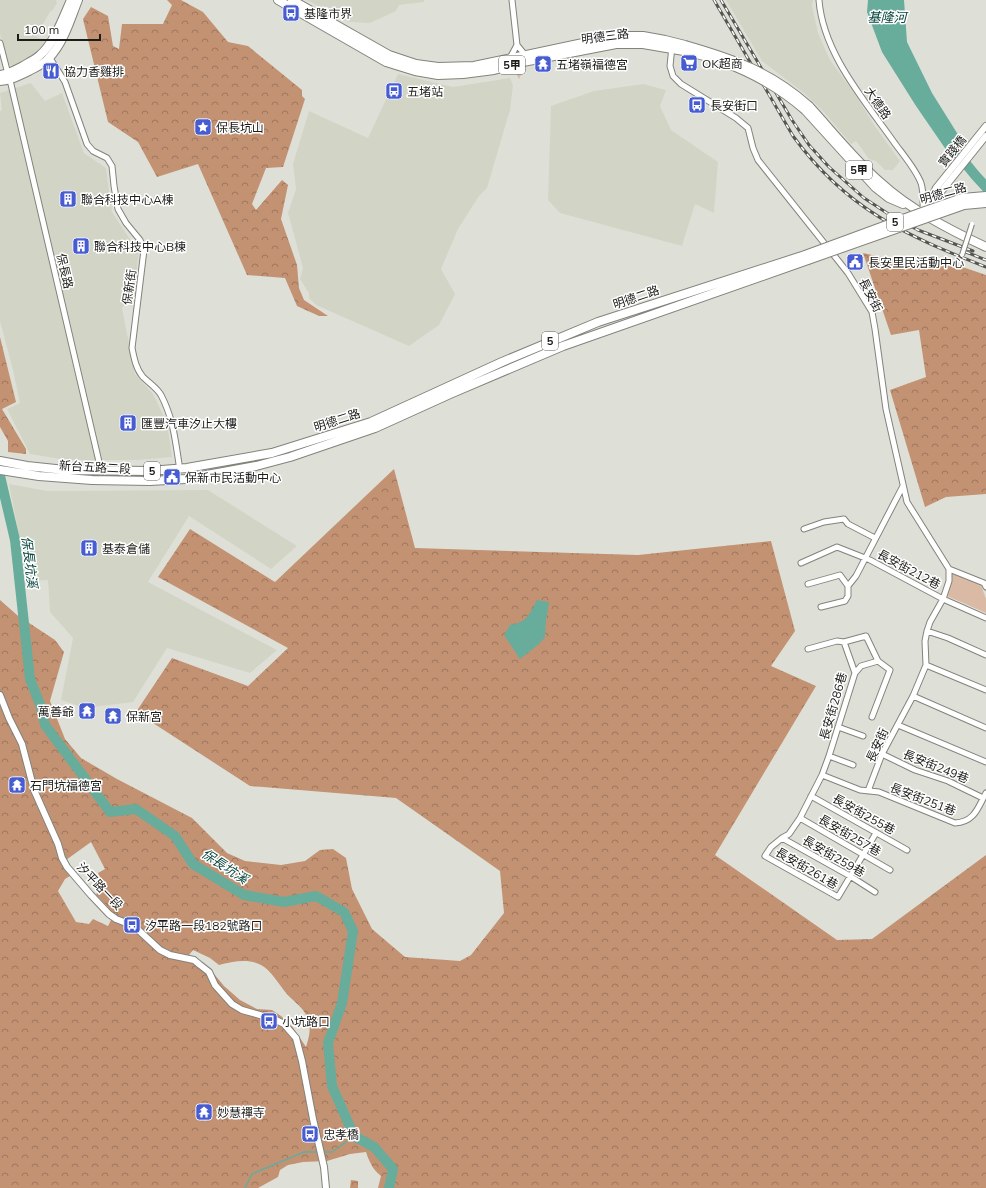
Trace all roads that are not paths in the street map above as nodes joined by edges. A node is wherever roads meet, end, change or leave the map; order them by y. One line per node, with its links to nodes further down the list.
1 (71, 0): 15 (main road)
2 (78, 0): 11 (main road)
3 (278, 0): 7 (main road, 明德三路 / 5甲)
4 (292, 0): 7 (main road, 明德三路 / 5甲)
5 (512, 0): 9 (street)
6 (819, 0): 22 (street, 大德路)
7 (323, 22): 12 (main road, 明德三路 / 5甲); 14 (main road, 明德三路 / 5甲)
8 (0, 43): 15 (street, 保長路)
9 (517, 45): 12 (street); 13 (street)
10 (673, 45): 13 (main road, 明德三路 / 5甲); 22 (main road, 明德三路 / 5甲, bridge); 33 (street, 長安街)
11 (50, 58): 15 (main road); 30 (street, 保新街)
12 (511, 58): 13 (main road, 明德三路 / 5甲); 14 (street)
13 (527, 58): 14 (main road, 明德三路 / 5甲)
14 (508, 66)
15 (6, 76): 16 (main road); 31 (street, 保長路)
16 (0, 81)
17 (986, 126): 19 (street, 實踐橋)
18 (986, 136): 19 (street, 實踐橋)
19 (939, 190): 22 (street)
20 (986, 196): 26 (main road, 明德二路 / 5, bridge)
21 (986, 203): 26 (main road, 明德二路 / 5, bridge)
22 (923, 214): 24 (main road, 明德三路 / 5甲)
23 (972, 224): 25 (street, bridge)
24 (986, 247)
25 (962, 255)
26 (807, 258): 27 (main road, 明德二路 / 5); 28 (main road, 明德二路 / 5)
27 (302, 444): 29 (main road, 新台五路二段 / 5)
28 (306, 453): 32 (main road, 新台五路二段 / 5)
29 (0, 461)
30 (179, 464)
31 (100, 466)
32 (0, 470)
33 (903, 486): 35 (street); 38 (street, 長安街)
34 (804, 529): 35 (street)
35 (875, 538): 36 (street)
36 (866, 558): 37 (street, 長安街212巷); 41 (street); 42 (street, 長安街212巷)
37 (800, 563)
38 (949, 569): 40 (street); 42 (street, 長安街)
39 (808, 584): 41 (street)
40 (985, 584)
41 (848, 586): 43 (street)
42 (943, 599): 44 (street, 長安街212巷); 45 (street, 長安街)
43 (821, 607)
44 (986, 618)
45 (927, 631): 48 (street); 50 (street, 長安街)
46 (844, 642): 47 (street); 49 (street); 51 (street, 長安街286巷)
47 (808, 649)
48 (986, 655)
49 (878, 661): 51 (street); 55 (street)
50 (926, 665): 52 (street); 54 (street, 長安街)
51 (855, 673): 57 (street, 長安街286巷)
52 (986, 690)
53 (0, 695): 76 (street, 汐平路一段)
54 (913, 696): 56 (street, 長安街); 58 (street)
55 (872, 717)
56 (898, 725): 60 (street, 長安街); 62 (street)
57 (838, 727): 59 (street); 61 (street, 長安街286巷)
58 (986, 728)
59 (863, 736)
60 (882, 754): 65 (street, 長安街); 66 (street, 長安街249巷)
61 (829, 756): 63 (street); 64 (street, 長安街286巷)
62 (986, 762)
63 (853, 765)
64 (822, 775): 65 (street); 67 (street)
65 (868, 791): 66 (street, 長安街251巷)
66 (984, 795)
67 (811, 796): 68 (street); 69 (street, 長安街255巷)
68 (800, 818): 70 (street); 72 (street, 長安街257巷)
69 (876, 832): 71 (street, 長安街255巷); 72 (street)
70 (782, 838): 74 (street, 長安街259巷); 74 (street, 長安街261巷)
71 (907, 850)
72 (864, 855): 73 (street, 長安街257巷); 74 (street)
73 (890, 870)
74 (850, 876): 75 (street, 長安街259巷)
75 (876, 892)
76 (326, 1188)

